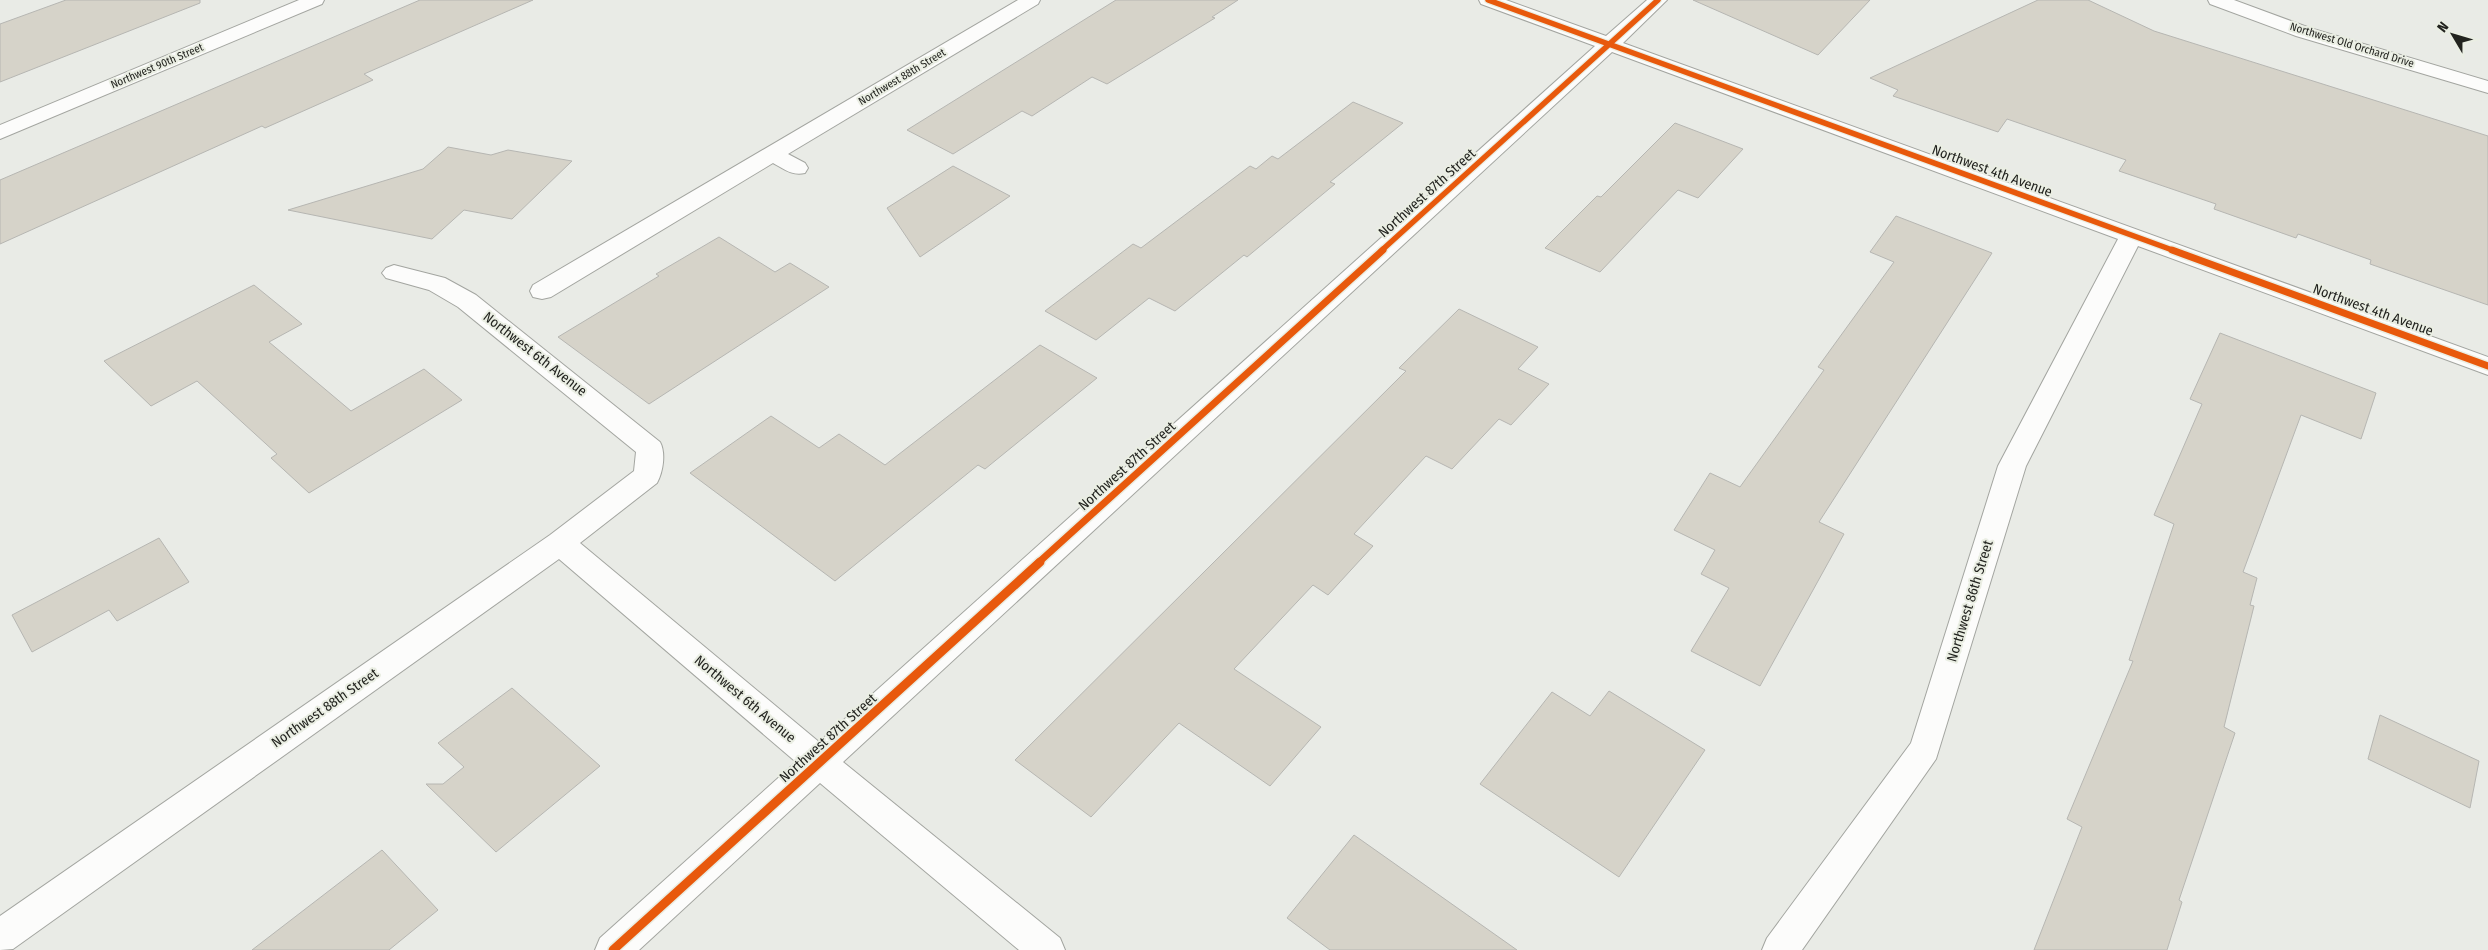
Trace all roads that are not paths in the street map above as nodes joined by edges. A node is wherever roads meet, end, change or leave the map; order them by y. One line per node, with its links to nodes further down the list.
1 (315, 0): 8 (street, Northwest 90th Street)
2 (1031, 0): 9 (street, Northwest 88th Street)
3 (1488, 0): 6 (street, Northwest 4th Avenue)
4 (1658, 0): 6 (street, Northwest 87th Street)
5 (2217, 0): 7 (street, Northwest Old Orchard Drive)
6 (1608, 45): 11 (street, Northwest 4th Avenue); 17 (street, Northwest 87th Street)
7 (2488, 86)
8 (0, 133)
9 (773, 154): 10 (street); 13 (street, Northwest 88th Street)
10 (797, 168)
11 (2132, 235): 14 (street, Northwest 4th Avenue); 21 (street, Northwest 86th Street)
12 (394, 273): 15 (street, Northwest 6th Avenue)
13 (542, 291)
14 (2488, 366)
15 (647, 476): 16 (street, Northwest 88th Street)
16 (560, 543): 17 (street, Northwest 6th Avenue); 18 (street, Northwest 88th Street)
17 (819, 762): 19 (street, Northwest 87th Street); 20 (street, Northwest 6th Avenue)
18 (0, 938)
19 (613, 950)
20 (1047, 950)
21 (1780, 950)

